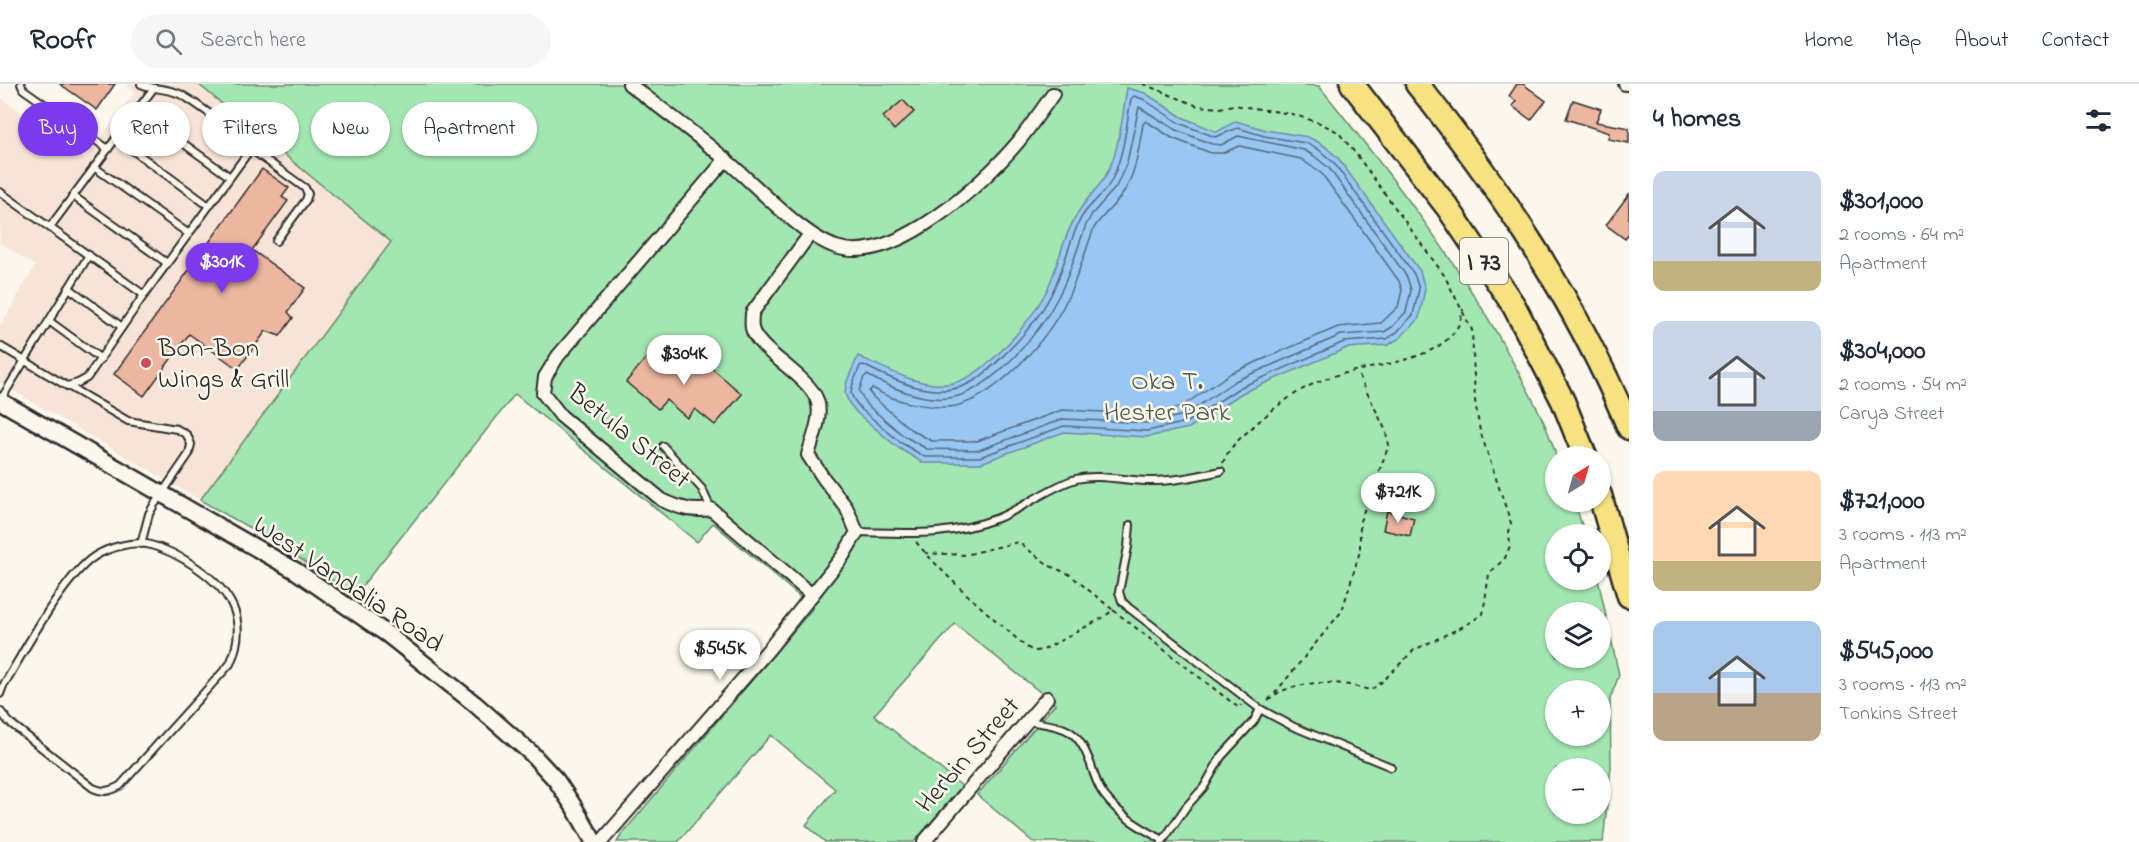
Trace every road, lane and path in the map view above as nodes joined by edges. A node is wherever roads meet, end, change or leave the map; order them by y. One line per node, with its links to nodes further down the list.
1 (21, 84): 13 (lane)
2 (141, 84): 7 (lane)
3 (629, 84): 17 (street)
4 (1143, 84): 31 (path)
5 (1352, 84): 41 (highway, I 73)
6 (1417, 84): 40 (highway, I 73)
7 (153, 89): 9 (lane); 10 (lane)
8 (1053, 94): 25 (street)
9 (143, 102)
10 (202, 109)
11 (110, 146): 13 (lane)
12 (190, 148): 19 (lane)
13 (108, 149): 18 (lane)
14 (141, 156): 22 (lane)
15 (246, 156): 19 (lane)
16 (261, 156): 26 (lane)
17 (726, 159): 25 (street); 45 (street, Betula Street)
18 (94, 167): 21 (lane); 24 (lane)
19 (230, 177): 22 (lane)
20 (0, 192): 23 (lane)
21 (73, 196): 23 (lane); 28 (lane)
22 (209, 206): 24 (lane)
23 (50, 228): 27 (lane)
24 (189, 234): 28 (lane)
25 (810, 234): 48 (street)
26 (276, 241)
27 (89, 255): 29 (lane); 30 (lane)
28 (167, 264): 30 (lane)
29 (69, 288): 32 (lane); 33 (lane)
30 (144, 295): 33 (lane)
31 (1463, 309): 37 (path); 55 (path)
32 (49, 321): 35 (lane); 36 (lane)
33 (122, 327): 35 (lane)
34 (0, 346): 36 (lane)
35 (100, 359): 38 (lane)
36 (25, 361): 38 (lane); 39 (lane)
37 (1357, 372): 43 (path); 55 (path)
38 (67, 386): 44 (lane)
39 (0, 401): 44 (street, West Vandalia Road)
40 (1629, 428)
41 (1581, 446)
42 (663, 447): 45 (lane)
43 (1221, 471): 49 (lane)
44 (162, 494): 50 (lane); 64 (street, West Vandalia Road)
45 (711, 509): 52 (street, Betula Street)
46 (1605, 512): 53 (highway)
47 (1130, 525): 58 (lane)
48 (857, 532): 49 (lane); 52 (street)
49 (908, 533): 51 (path)
50 (141, 544): 56 (lane); 60 (lane)
51 (925, 553): 54 (path); 54 (path)
52 (812, 595): 65 (street)
53 (1629, 596)
54 (1113, 610): 58 (path)
55 (1275, 693): 59 (path)
56 (0, 694)
57 (1047, 698): 61 (street, Herbin Street)
58 (1246, 698): 59 (lane)
59 (1260, 709): 62 (lane); 63 (lane)
60 (0, 711)
61 (1028, 721): 63 (lane); 66 (street, Herbin Street)
62 (1391, 767)
63 (1163, 841)
64 (594, 842)
65 (601, 842)
66 (924, 842)

